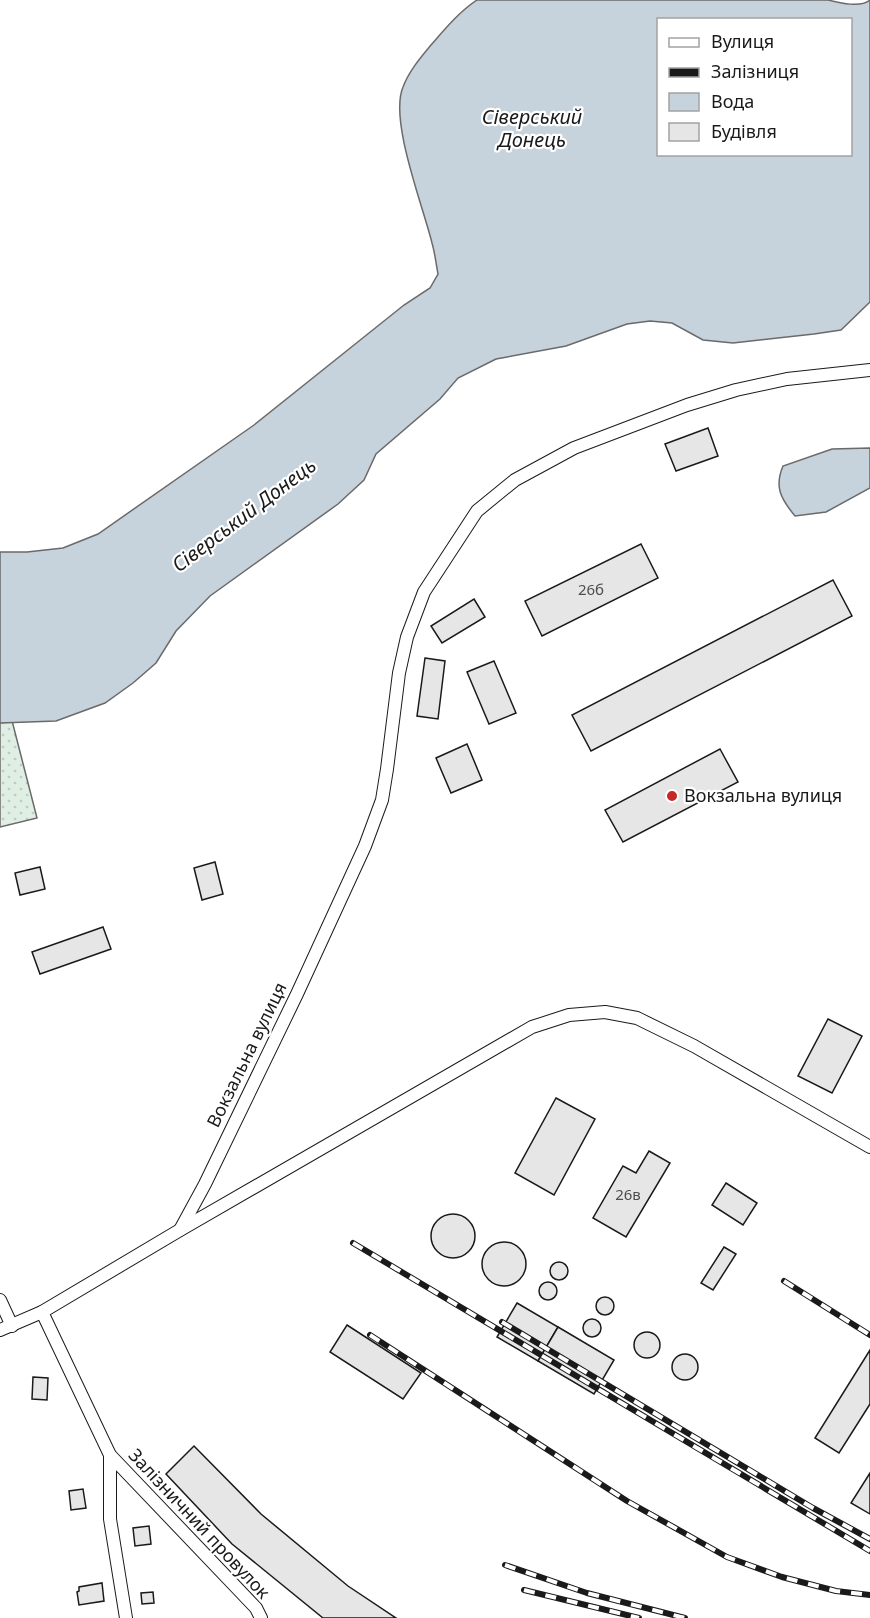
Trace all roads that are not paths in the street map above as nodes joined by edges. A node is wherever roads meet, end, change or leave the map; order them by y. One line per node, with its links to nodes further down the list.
1 (870, 370): 3 (street, Вокзальна вулиця)
2 (870, 1148): 3 (street)
3 (180, 1230): 5 (street)
4 (0, 1300): 6 (street)
5 (42, 1312): 6 (street); 7 (street, Залізничний провулок)
6 (6, 1328)
7 (110, 1455): 8 (street, Залізничний провулок); 9 (street, Залізничний провулок)
8 (126, 1618)
9 (261, 1618)

